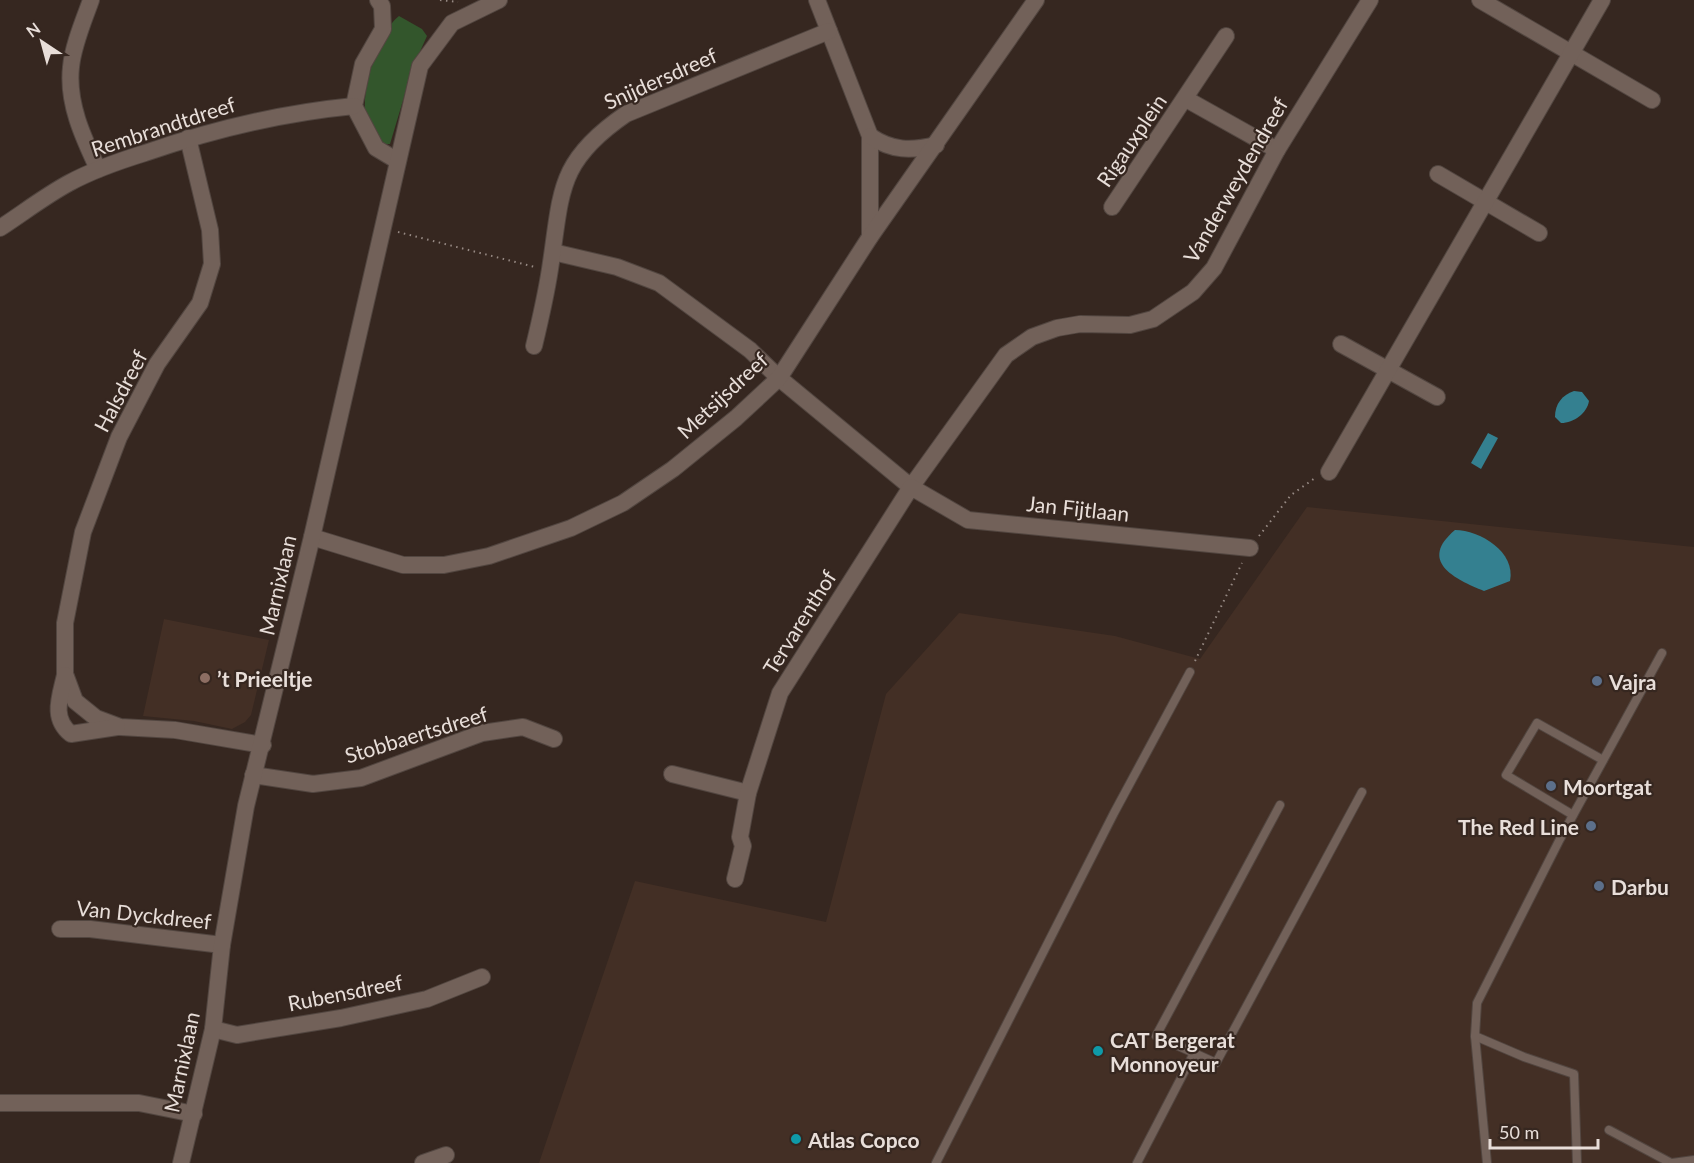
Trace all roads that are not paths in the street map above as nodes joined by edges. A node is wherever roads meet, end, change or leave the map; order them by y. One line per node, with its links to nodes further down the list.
1 (91, 0): 20 (street)
2 (378, 0): 14 (street)
3 (499, 0): 19 (street, Marnixlaan)
4 (817, 0): 9 (street)
5 (1036, 0): 17 (street, Metsijsdreef)
6 (1370, 0): 18 (street, Vanderweydendreef)
7 (1480, 0): 11 (street)
8 (1602, 0): 11 (street)
9 (829, 31): 15 (street); 27 (street, Snijdersdreef)
10 (1226, 36): 12 (street, Rigauxplein)
11 (1572, 53): 13 (street); 22 (street)
12 (1186, 99): 18 (street, Rigauxplein); 23 (street, Rigauxplein)
13 (1652, 100)
14 (354, 106): 16 (street, Rembrandtdreef); 19 (street)
15 (870, 136): 17 (street); 26 (street)
16 (188, 138): 20 (street, Rembrandtdreef); 39 (street, Halsdreef)
17 (936, 145): 26 (street, Metsijsdreef)
18 (1277, 150): 34 (street, Vanderweydendreef)
19 (396, 160): 35 (street, Marnixlaan)
20 (98, 169): 24 (street, Rembrandtdreef)
21 (1438, 174): 22 (street)
22 (1486, 202): 25 (street); 30 (street)
23 (1112, 207)
24 (0, 228)
25 (1539, 233)
26 (870, 237): 31 (street, Metsijsdreef)
27 (553, 252): 29 (street, Snijdersdreef); 31 (street)
28 (1341, 344): 30 (street)
29 (534, 346)
30 (1388, 370): 32 (street); 33 (street)
31 (779, 378): 34 (street); 35 (street, Metsijsdreef)
32 (1437, 397)
33 (1329, 472)
34 (911, 487): 36 (street, Jan Fijtlaan); 47 (street, Tervarenthof)
35 (312, 537): 42 (street, Marnixlaan)
36 (1250, 548)
37 (1662, 653): 43 (lane)
38 (1190, 672): 64 (lane)
39 (65, 674): 40 (street, Halsdreef); 40 (street, Halsdreef)
40 (120, 727): 42 (street, Halsdreef)
41 (554, 739): 45 (street, Stobbaertsdreef)
42 (263, 745): 45 (street, Marnixlaan)
43 (1602, 760): 49 (lane); 49 (lane)
44 (672, 774): 47 (street)
45 (254, 776): 52 (street, Marnixlaan)
46 (1362, 792): 56 (lane)
47 (748, 793): 50 (street, Tervarenthof)
48 (1281, 805): 56 (lane)
49 (1574, 815): 55 (lane)
50 (735, 879)
51 (60, 929): 52 (street, Van Dyckdreef)
52 (222, 945): 54 (street, Marnixlaan)
53 (482, 977): 54 (street, Rubensdreef)
54 (213, 1029): 58 (street, Marnixlaan)
55 (1475, 1036): 66 (lane); 67 (lane)
56 (1194, 1053): 65 (lane)
57 (0, 1103): 58 (street)
58 (194, 1114): 62 (street, Marnixlaan)
59 (1609, 1130): 68 (lane)
60 (446, 1155): 63 (street)
61 (1694, 1160): 68 (lane)
62 (182, 1163)
63 (423, 1163)
64 (936, 1163)
65 (1137, 1163)
66 (1487, 1163)
67 (1577, 1163)
68 (1672, 1163)

